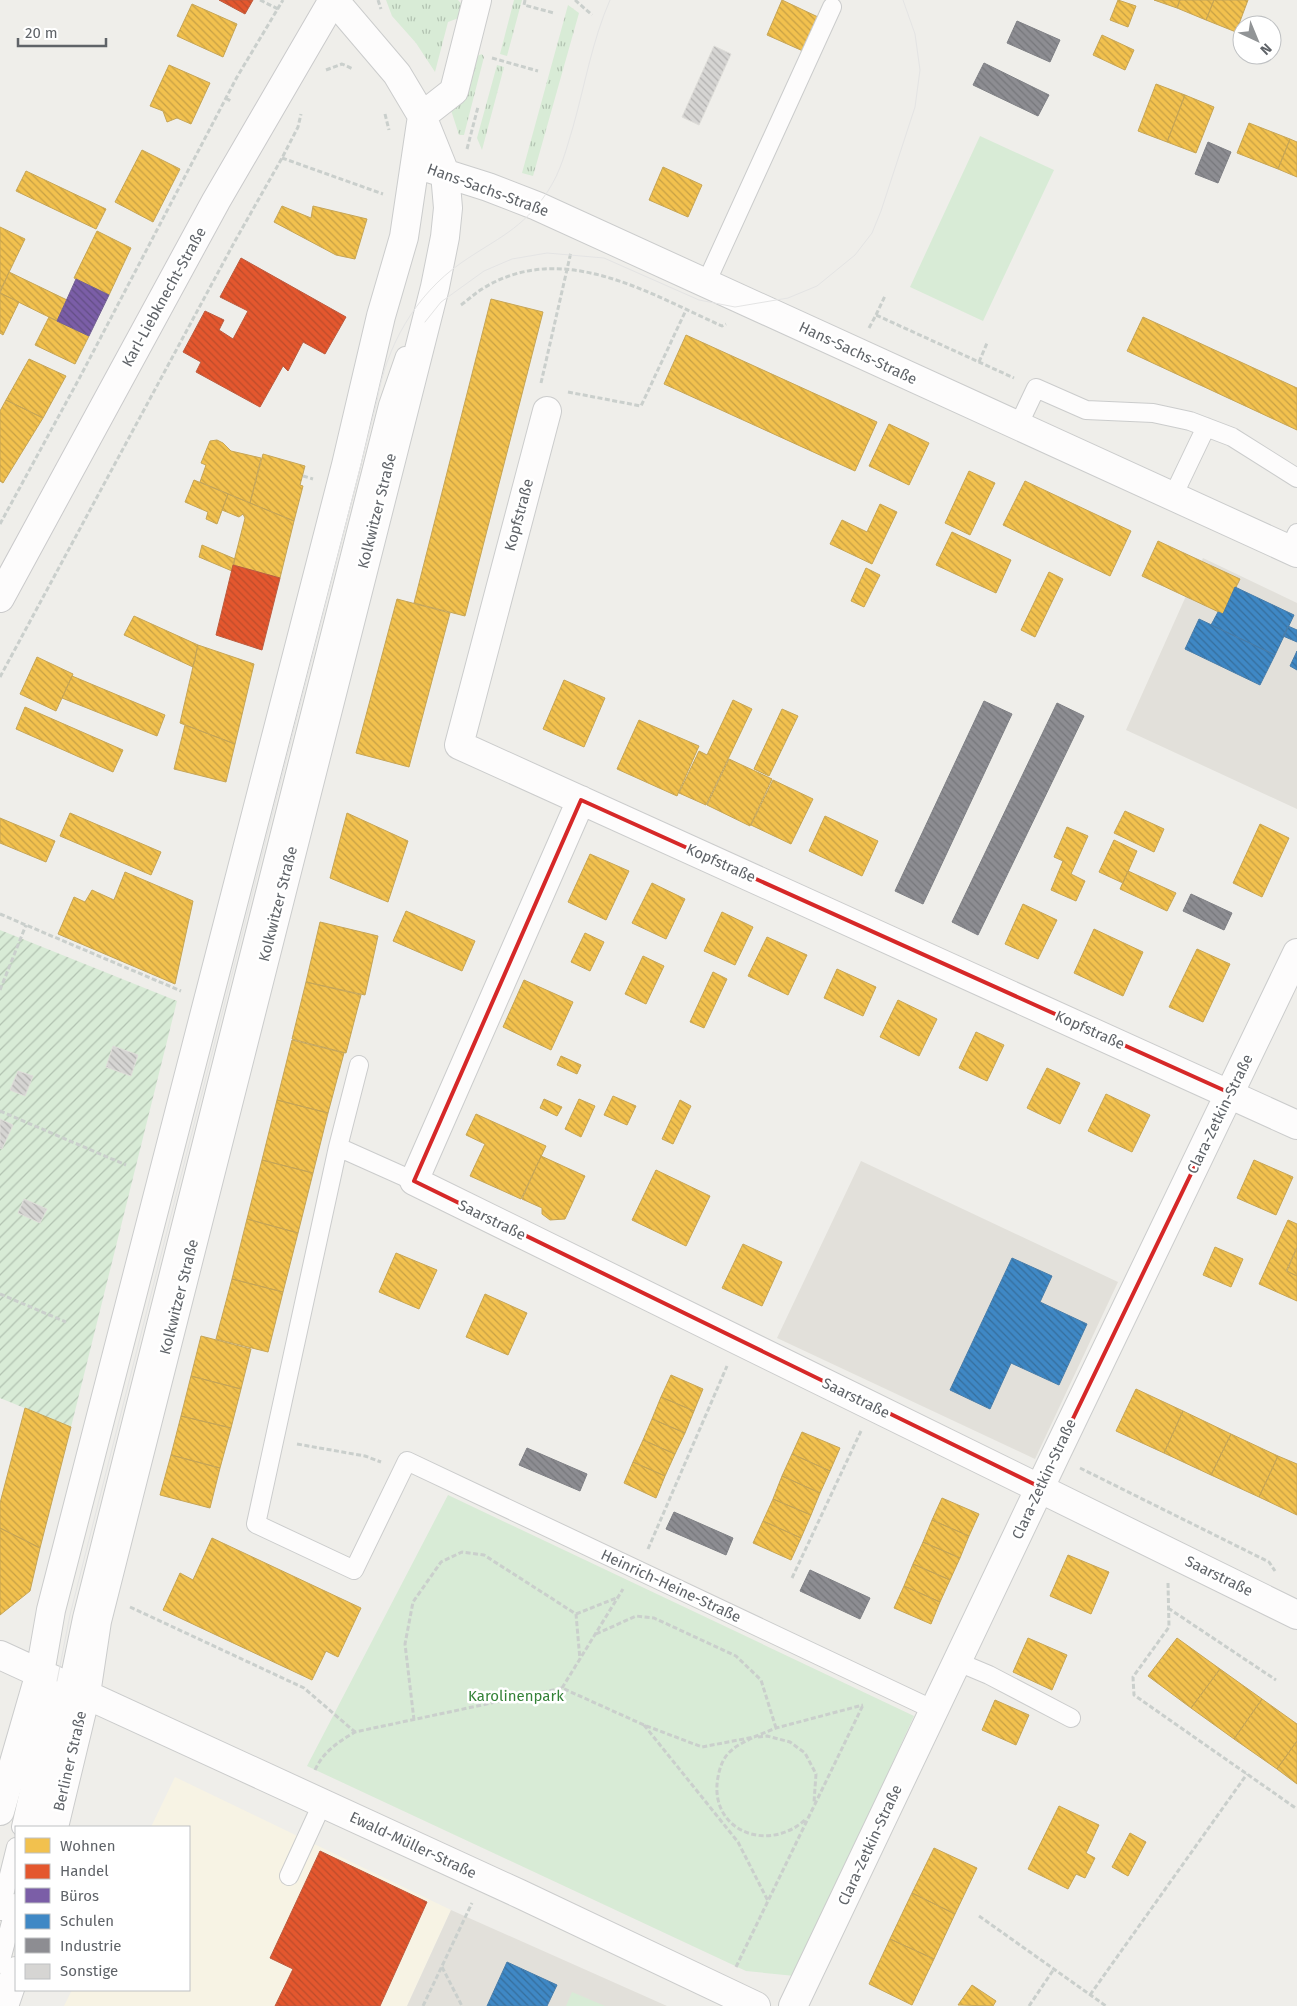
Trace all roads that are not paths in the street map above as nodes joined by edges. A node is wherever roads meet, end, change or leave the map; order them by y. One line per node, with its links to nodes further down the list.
1 (334, 0): 4 (street, Kolkwitzer Straße); 14 (street, Karl-Liebknecht-Straße)
2 (477, 0): 4 (street)
3 (832, 8): 7 (lane)
4 (422, 116): 5 (street); 6 (street, Kolkwitzer Straße)
5 (416, 164): 6 (street, Hans-Sachs-Straße); 26 (street)
6 (445, 173): 7 (street, Hans-Sachs-Straße); 26 (street, Kolkwitzer Straße)
7 (706, 283): 9 (street, Hans-Sachs-Straße)
8 (553, 401): 15 (street, Kopfstraße)
9 (1018, 426): 10 (lane); 12 (street, Hans-Sachs-Straße)
10 (1206, 427): 11 (lane); 12 (lane)
11 (1297, 478)
12 (1173, 496): 13 (street, Hans-Sachs-Straße)
13 (1294, 545)
14 (0, 598)
15 (581, 800): 18 (street, Kopfstraße); 21 (street)
16 (1297, 953): 18 (street, Clara-Zetkin-Straße)
17 (359, 1065): 20 (lane)
18 (1230, 1093): 19 (street, Kopfstraße); 22 (street, Clara-Zetkin-Straße)
19 (1297, 1124)
20 (338, 1147): 21 (lane, Saarstraße); 27 (lane, Heinrich-Heine-Straße)
21 (414, 1181): 22 (street, Saarstraße)
22 (1040, 1488): 23 (street, Saarstraße); 25 (street, Clara-Zetkin-Straße)
23 (1297, 1615)
24 (0, 1655): 26 (street, Ewald-Müller-Straße)
25 (958, 1662): 27 (street, Clara-Zetkin-Straße); 28 (lane)
26 (63, 1683): 29 (street, Ewald-Müller-Straße); 30 (street); 31 (lane); 32 (lane); 33 (street, Berliner Straße)
27 (934, 1710): 42 (street, Clara-Zetkin-Straße)
28 (1071, 1718)
29 (312, 1799): 35 (lane); 41 (street, Ewald-Müller-Straße)
30 (0, 1811)
31 (21, 1826)
32 (35, 1826)
33 (54, 1826)
34 (15, 1851): 37 (lane)
35 (289, 1876)
36 (15, 1907): 38 (lane)
37 (0, 1911)
38 (0, 1964)
39 (15, 1974): 40 (street)
40 (4, 2006)
41 (756, 2006)
42 (793, 2006)

